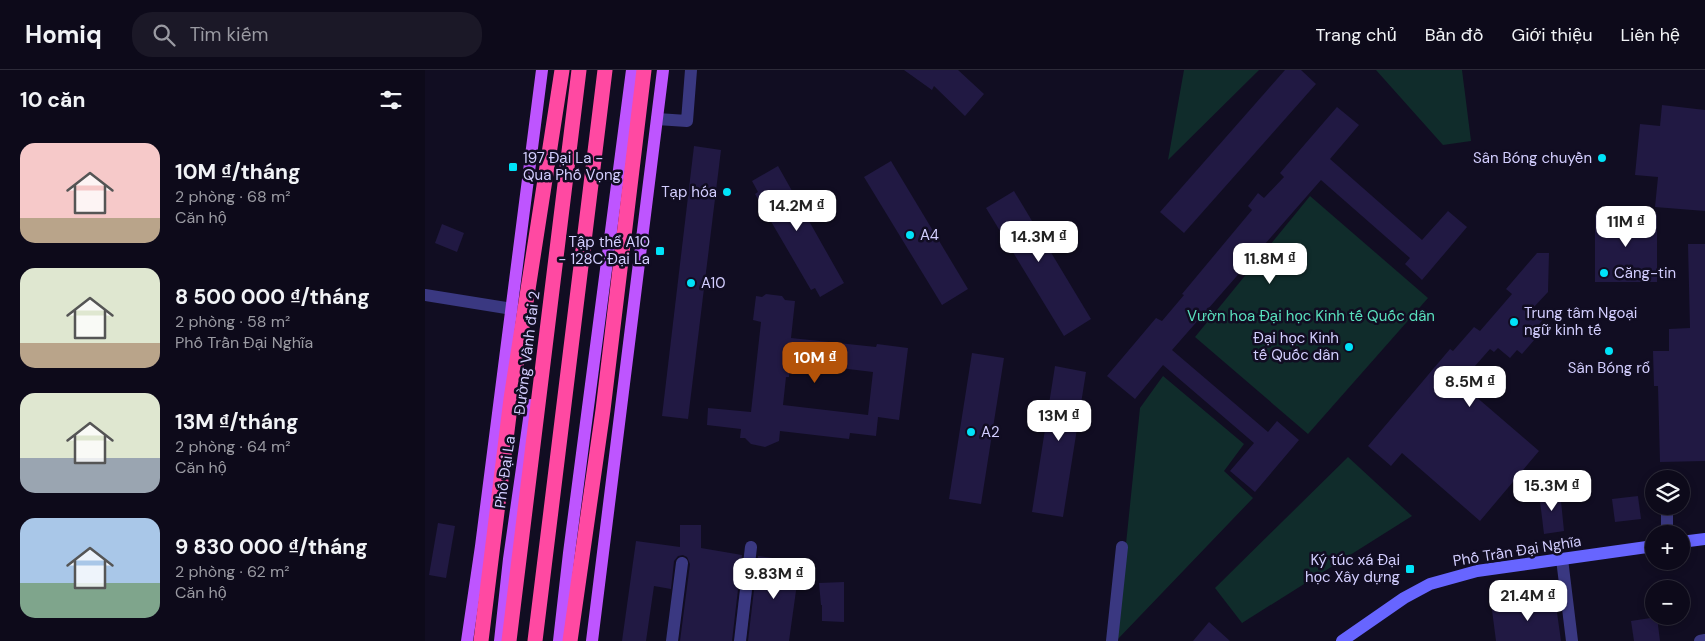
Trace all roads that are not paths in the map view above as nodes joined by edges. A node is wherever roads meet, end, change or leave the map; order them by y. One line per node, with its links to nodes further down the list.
1 (542, 70): 12 (main road, Phố Đại La)
2 (562, 70): 26 (highway)
3 (575, 70): 22 (main road, Phố Đại La)
4 (579, 70): 29 (highway, Đường Vành đai 2)
5 (605, 70): 30 (highway)
6 (632, 70): 20 (main road)
7 (644, 70): 32 (highway)
8 (663, 70): 10 (main road)
9 (691, 70): 10 (street)
10 (657, 119): 14 (main road)
11 (425, 295): 12 (street)
12 (512, 309): 13 (main road, Phố Đại La)
13 (484, 527): 22 (main road); 25 (main road, Phố Đại La)
14 (605, 535): 20 (main road); 33 (main road)
15 (1705, 539): 16 (street)
16 (1690, 541)
17 (1123, 547): 36 (street)
18 (1645, 547): 21 (street, Phố Trần Đại Nghĩa)
19 (751, 548): 35 (street)
20 (569, 553): 31 (main road)
21 (1562, 559): 37 (street, Phố Trần Đại Nghĩa); 38 (street)
22 (509, 560): 27 (main road, Phố Đại La)
23 (682, 563): 34 (street)
24 (1705, 640): 39 (street)
25 (467, 641)
26 (481, 641)
27 (500, 641): 28 (main road)
28 (504, 641)
29 (509, 641)
30 (535, 641)
31 (559, 641)
32 (570, 641)
33 (592, 641)
34 (672, 641)
35 (740, 641)
36 (1112, 641)
37 (1342, 641)
38 (1572, 641)
39 (1700, 641)

